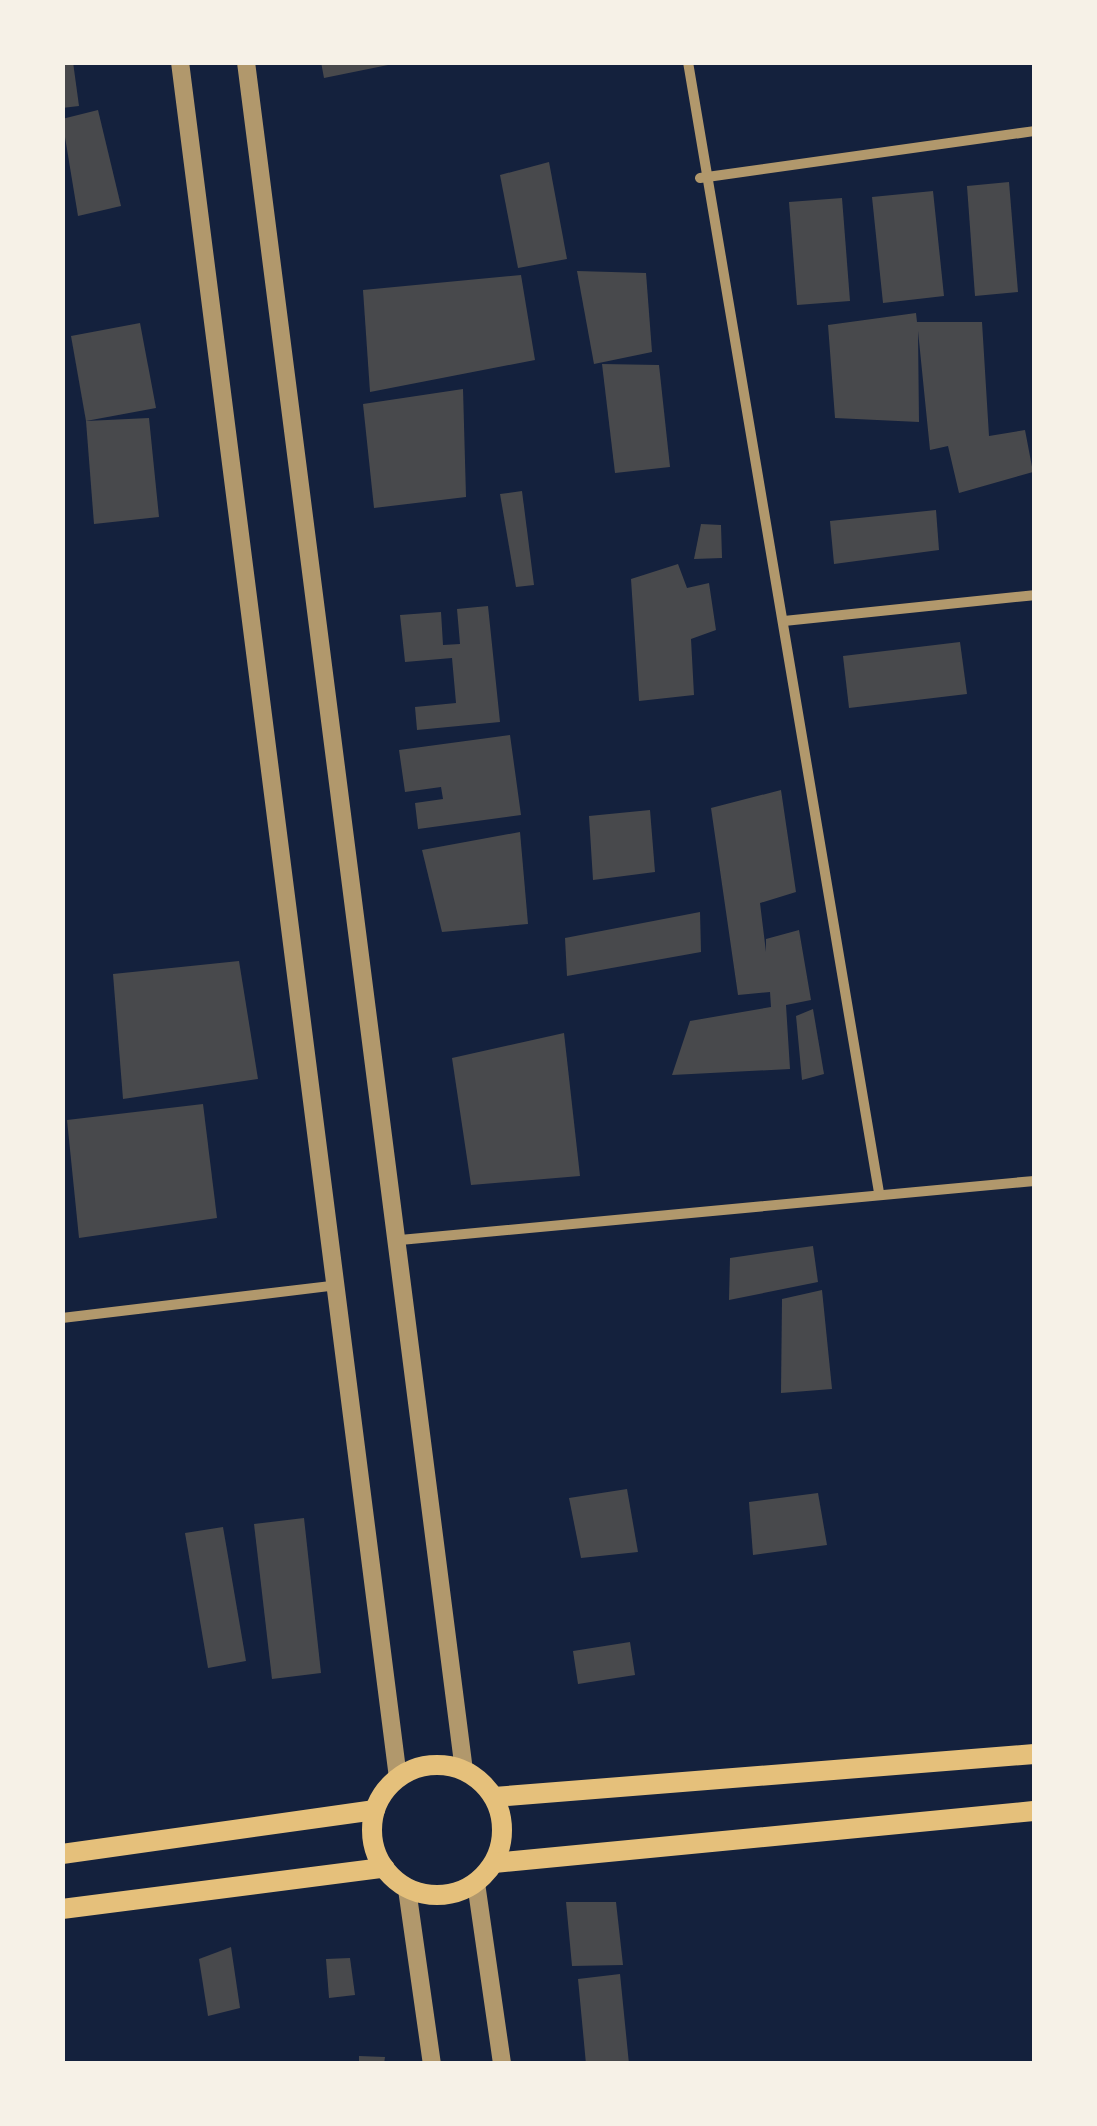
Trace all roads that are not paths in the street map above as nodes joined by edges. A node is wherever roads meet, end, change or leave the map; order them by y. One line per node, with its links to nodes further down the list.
1 (180, 62): 11 (street)
2 (246, 62): 10 (street)
3 (688, 62): 5 (street)
4 (1034, 132): 5 (street)
5 (700, 178): 7 (street)
6 (1034, 595): 7 (street)
7 (784, 621): 9 (street)
8 (1034, 1181): 9 (street)
9 (879, 1192): 10 (street)
10 (400, 1240): 14 (street)
11 (329, 1286): 12 (street); 15 (street)
12 (62, 1318)
13 (1034, 1754): 16 (main road)
14 (464, 1770): 15 (main road); 16 (main road)
15 (398, 1777): 17 (main road)
16 (494, 1797): 20 (main road)
17 (375, 1810): 19 (main road); 21 (main road)
18 (1034, 1811): 20 (main road)
19 (62, 1854)
20 (494, 1863): 22 (main road)
21 (384, 1868): 23 (main road); 24 (main road)
22 (476, 1883): 23 (main road); 26 (street)
23 (408, 1889): 25 (street)
24 (62, 1909)
25 (432, 2064)
26 (502, 2064)

